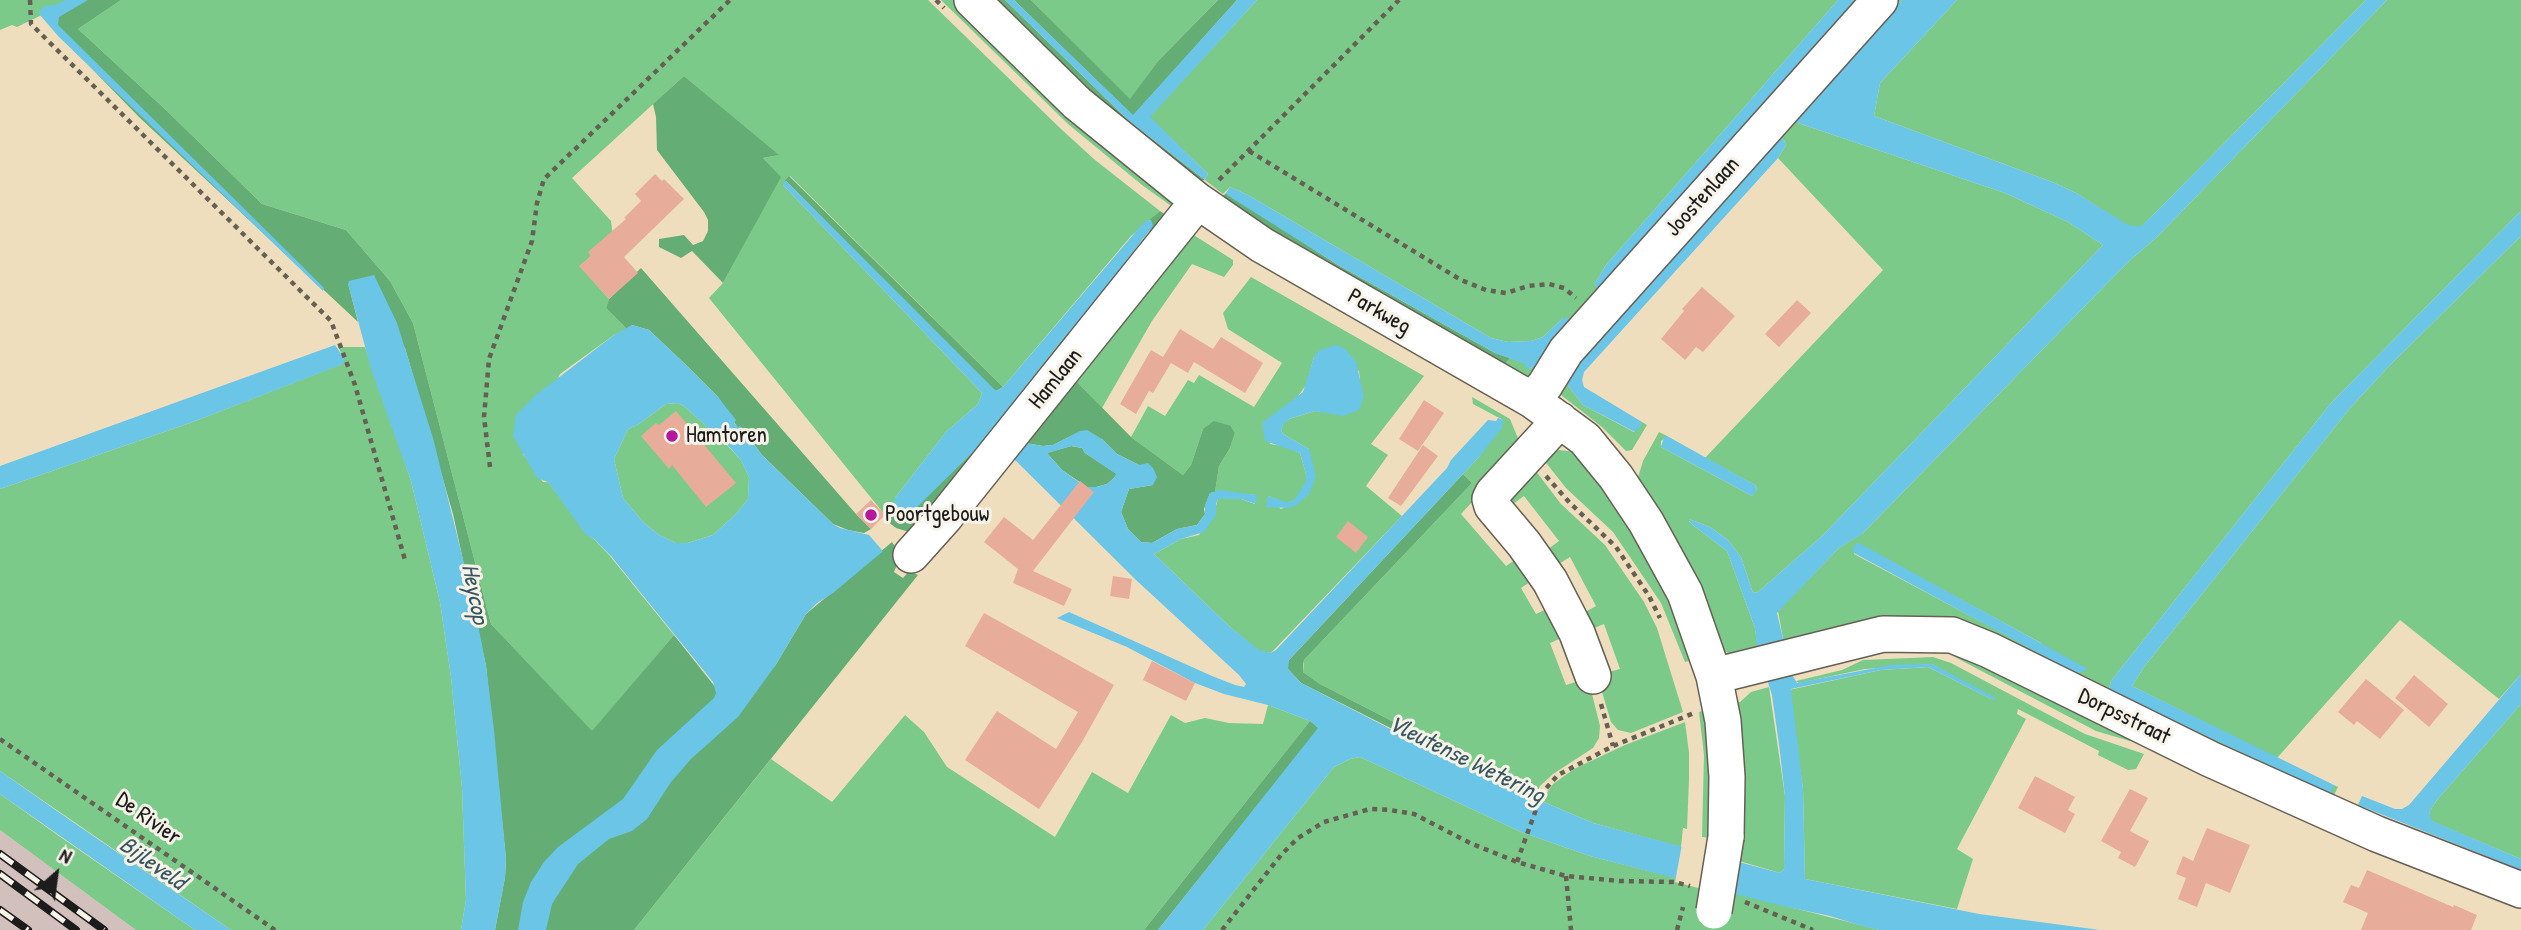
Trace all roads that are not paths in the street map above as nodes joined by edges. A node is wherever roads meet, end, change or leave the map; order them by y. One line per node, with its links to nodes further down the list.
1 (972, 0): 3 (street, Parkweg)
2 (1881, 0): 4 (street, Joostenlaan)
3 (1198, 201): 4 (street, Parkweg); 6 (street, Hamlaan)
4 (1532, 400): 5 (street, Parkweg)
5 (1560, 420): 7 (street); 8 (street, Parkweg)
6 (911, 555)
7 (1593, 676)
8 (1714, 676): 9 (street, Dorpsstraat); 10 (street, Parkweg, bridge)
9 (2521, 890)
10 (1708, 906)

